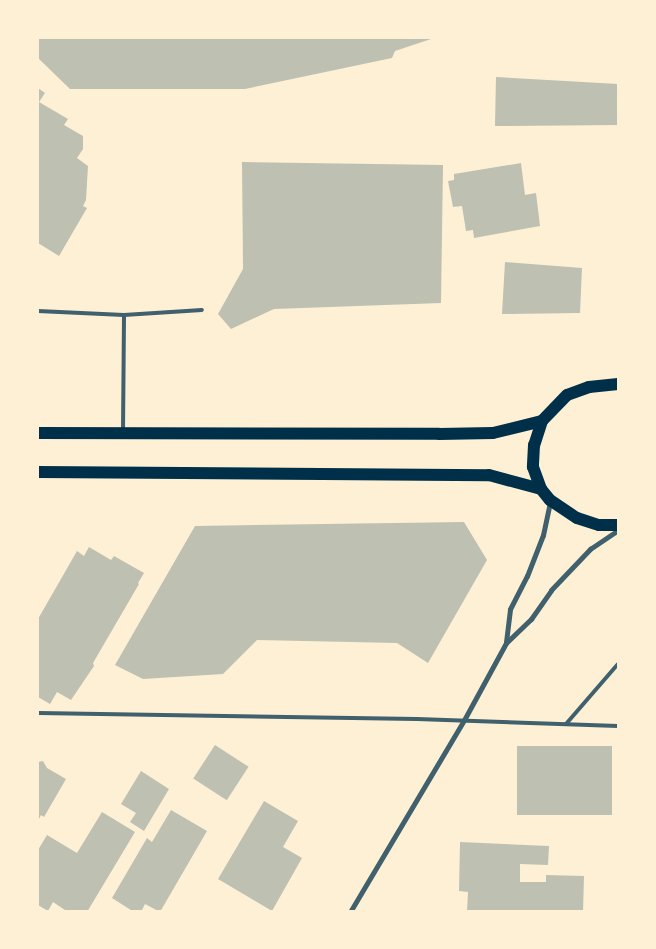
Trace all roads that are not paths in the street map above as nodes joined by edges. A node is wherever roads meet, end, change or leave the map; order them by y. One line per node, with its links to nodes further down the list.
1 (202, 310): 3 (lane)
2 (38, 311): 3 (lane)
3 (124, 316): 7 (lane)
4 (617, 383): 5 (main road)
5 (542, 421): 7 (main road); 9 (main road)
6 (38, 433): 7 (main road)
7 (123, 433)
8 (38, 472): 9 (main road)
9 (541, 489): 10 (main road)
10 (550, 500): 11 (main road); 13 (street)
11 (618, 525)
12 (618, 530): 13 (street)
13 (506, 642): 16 (street)
14 (618, 664): 17 (lane)
15 (38, 714): 16 (lane)
16 (464, 720): 17 (lane); 19 (street)
17 (566, 724): 18 (lane)
18 (618, 726)
19 (350, 912)

